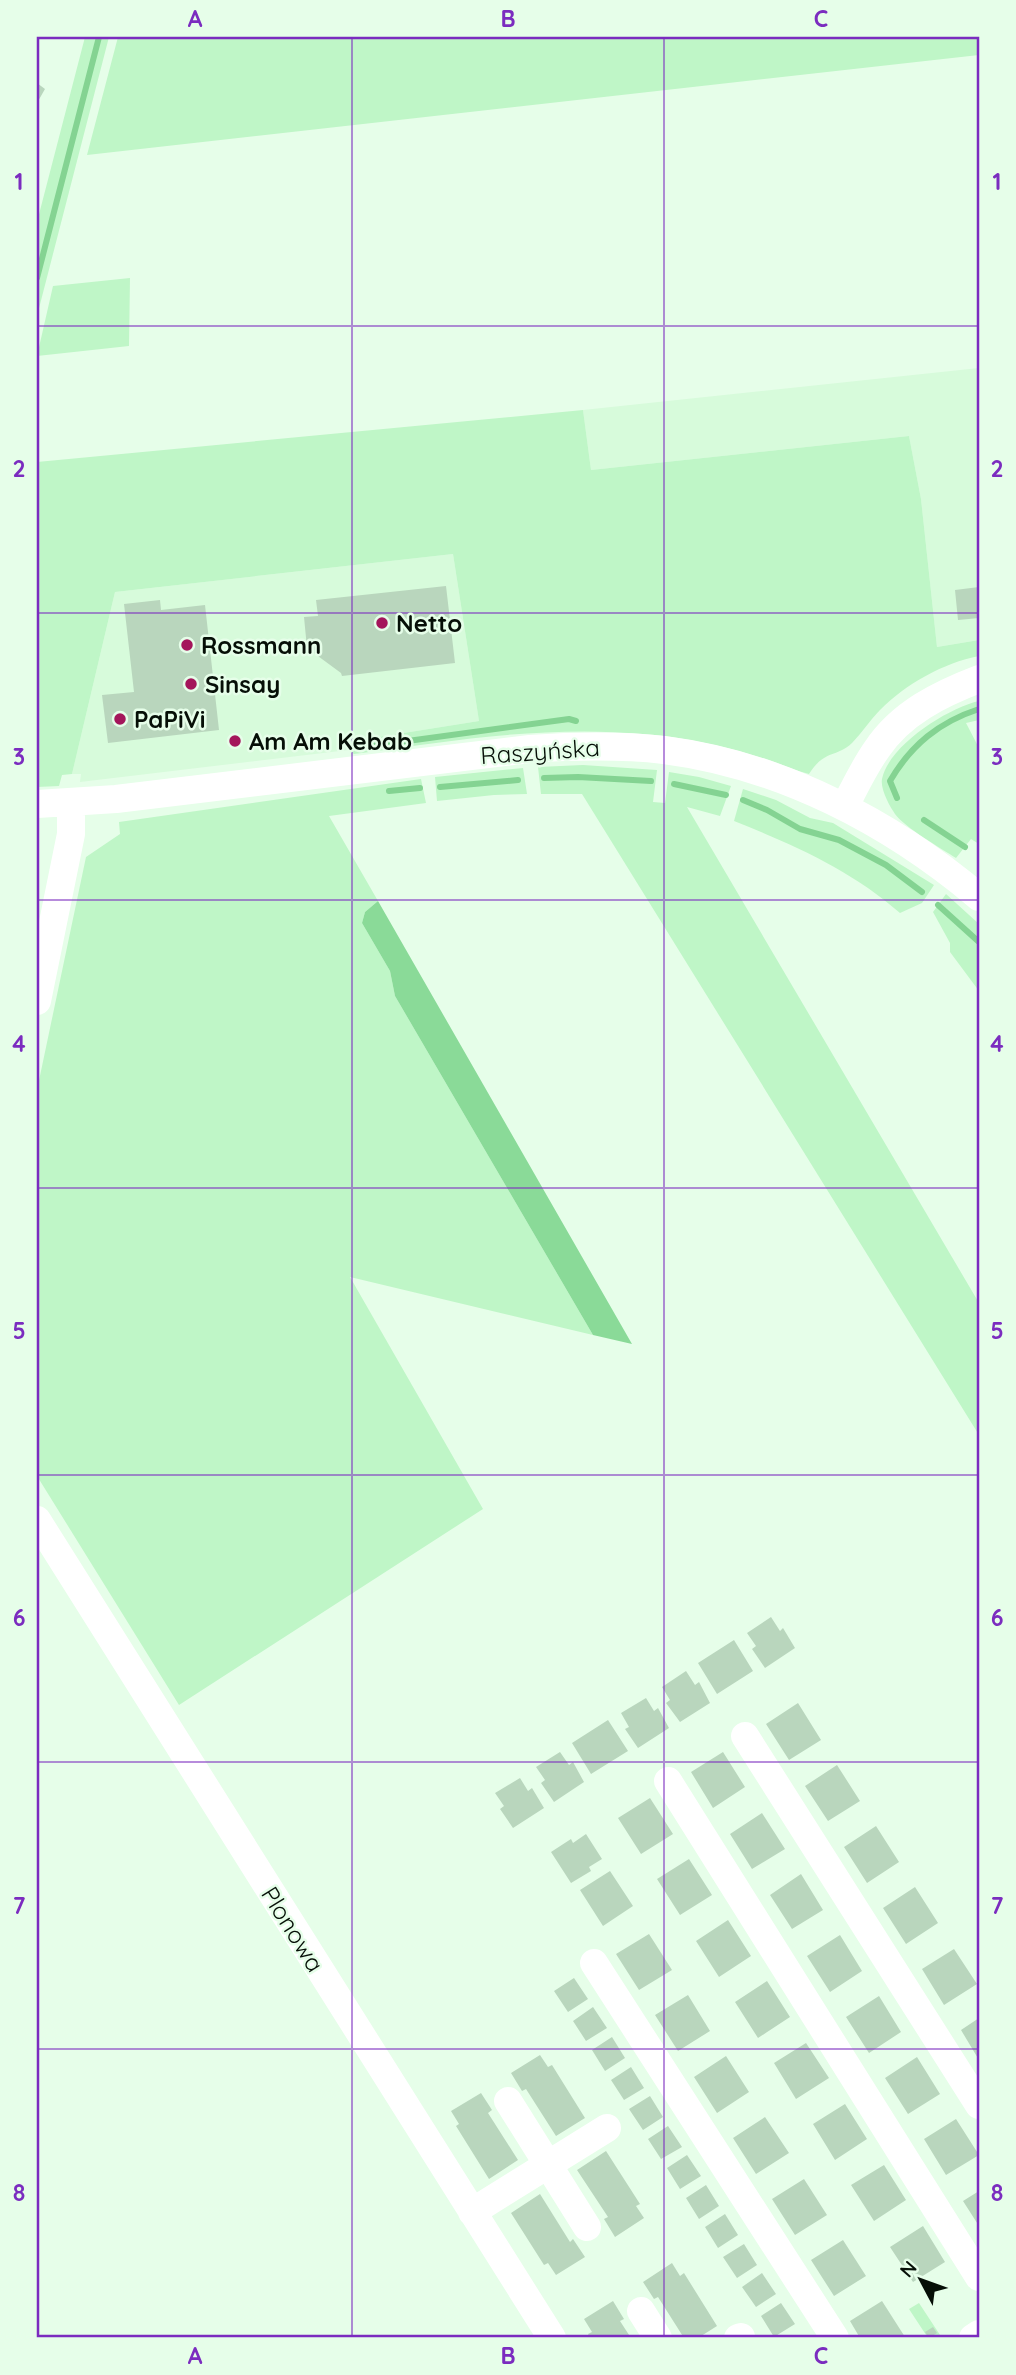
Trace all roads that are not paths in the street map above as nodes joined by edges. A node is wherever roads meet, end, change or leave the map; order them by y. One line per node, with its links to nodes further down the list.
1 (979, 679): 4 (street)
2 (71, 803): 3 (street, Raszyńska); 4 (street, Raszyńska); 6 (street)
3 (37, 804)
4 (845, 806): 5 (street, Raszyńska)
5 (979, 897)
6 (37, 1001)
7 (37, 1520): 15 (street, Plonowa)
8 (745, 1736): 12 (street)
9 (668, 1781): 17 (street)
10 (594, 1963): 22 (street)
11 (508, 2101): 14 (street)
12 (979, 2105)
13 (607, 2128): 14 (street)
14 (548, 2166): 15 (street); 16 (street)
15 (472, 2212): 20 (street, Plonowa)
16 (587, 2227)
17 (979, 2277)
18 (640, 2311): 21 (street)
19 (979, 2334): 23 (street)
20 (552, 2338)
21 (658, 2338)
22 (835, 2338)
23 (973, 2338)

